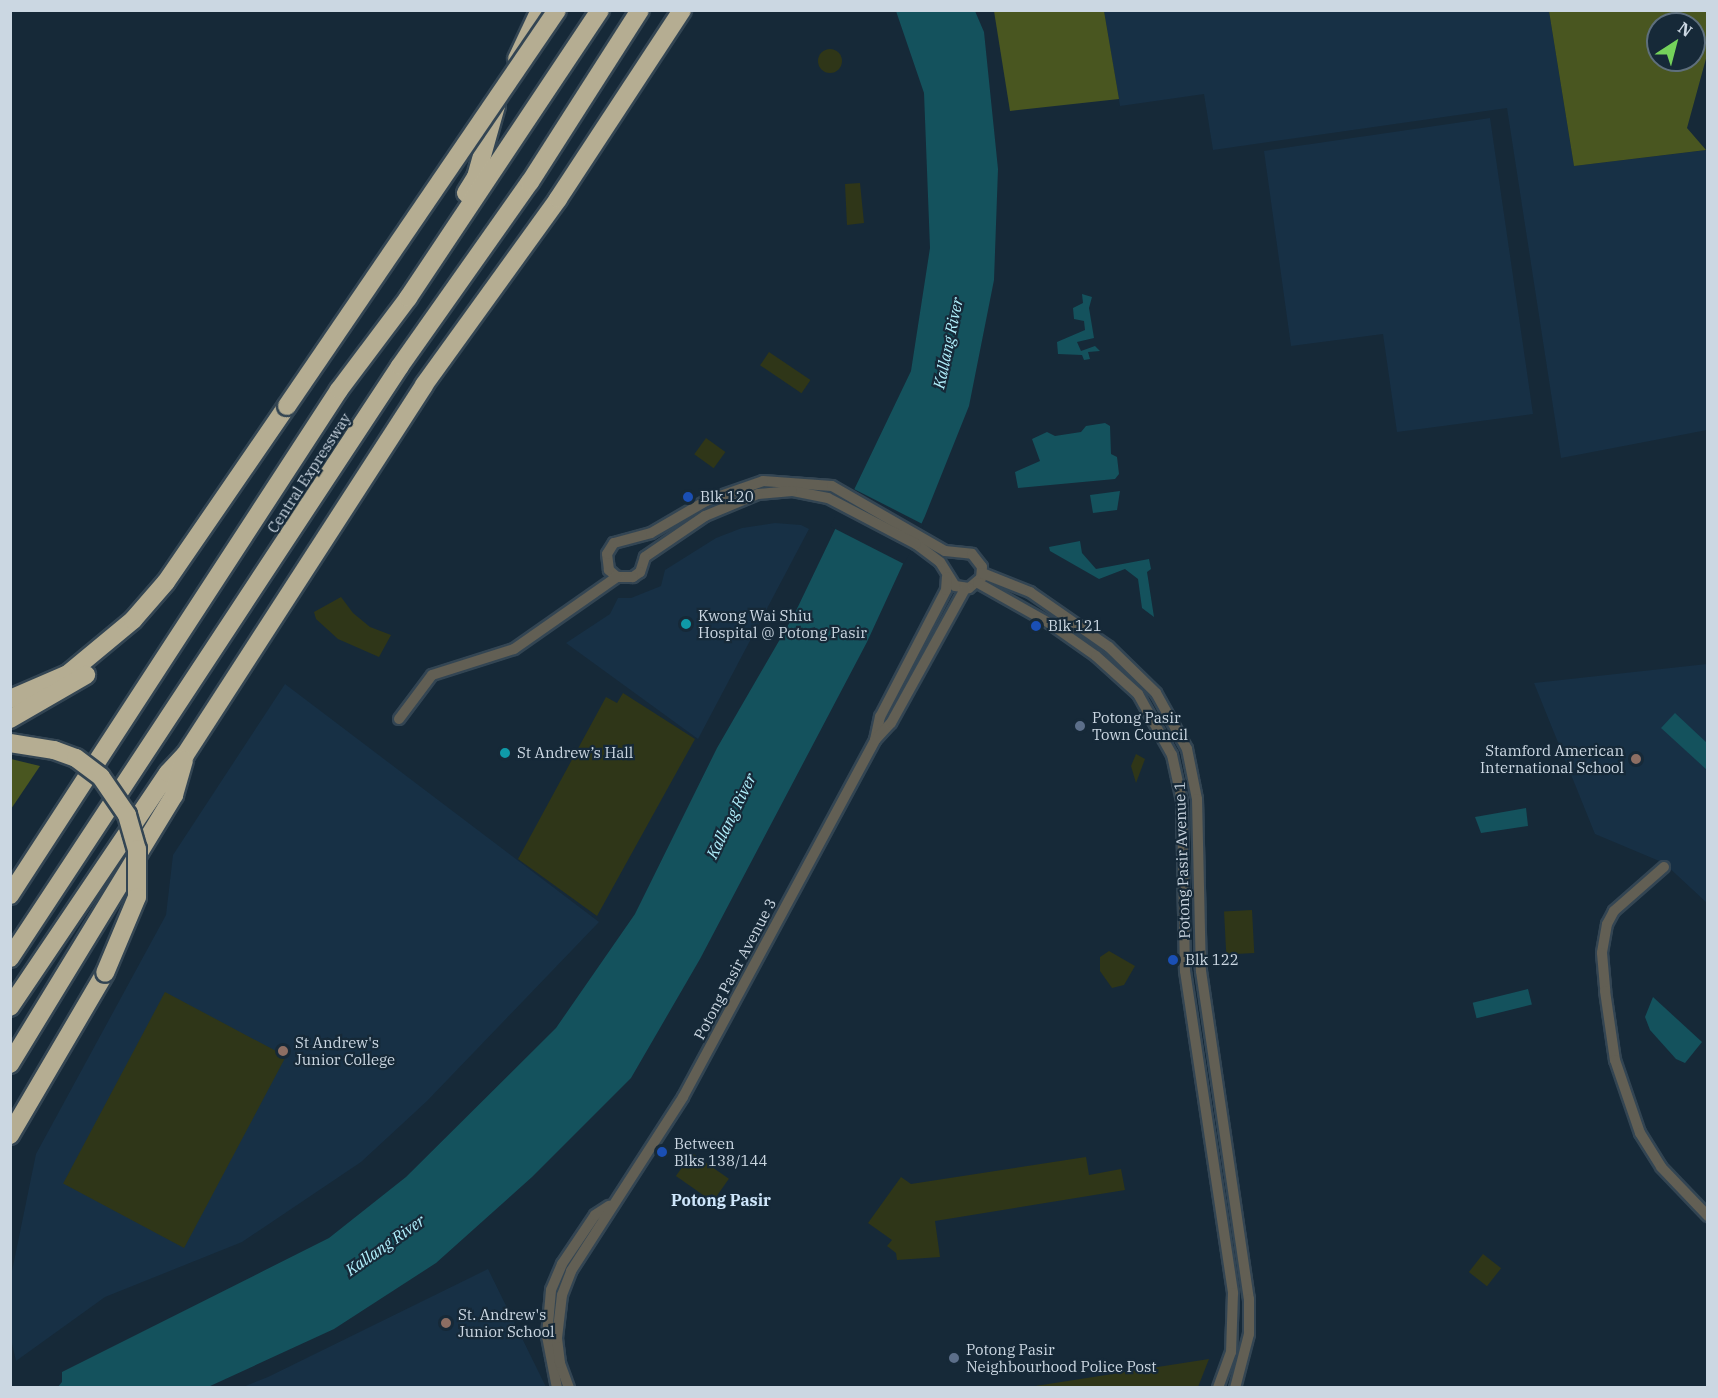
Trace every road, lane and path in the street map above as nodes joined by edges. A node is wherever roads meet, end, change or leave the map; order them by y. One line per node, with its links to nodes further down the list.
1 (540, 10): 6 (highway)
2 (557, 10): 12 (highway, bridge)
3 (600, 10): 6 (highway, Central Expressway)
4 (640, 10): 22 (highway, Central Expressway)
5 (682, 10): 19 (highway)
6 (408, 298): 21 (highway, Central Expressway)
7 (630, 540): 8 (street); 9 (street, Potong Pasir Avenue 1); 10 (street, Potong Pasir Avenue 1)
8 (645, 557): 9 (street, Potong Pasir Avenue 1); 10 (street, Potong Pasir Avenue 1)
9 (947, 563): 11 (street, Potong Pasir Avenue 1); 13 (street, Potong Pasir Avenue 1); 17 (street, Potong Pasir Avenue 3)
10 (617, 577): 16 (street)
11 (980, 578): 13 (street); 30 (street, Potong Pasir Avenue 1); 31 (street, Potong Pasir Avenue 1)
12 (166, 582): 14 (highway); 15 (highway)
13 (964, 589): 17 (street, Potong Pasir Avenue 3)
14 (10, 699)
15 (10, 719)
16 (399, 719)
17 (875, 740): 26 (street, Potong Pasir Avenue 3)
18 (10, 743): 25 (highway, bridge)
19 (185, 755): 23 (highway); 24 (highway)
20 (1664, 867): 27 (street)
21 (10, 896)
22 (10, 958)
23 (10, 1007)
24 (10, 1064)
25 (10, 1135)
26 (609, 1206): 28 (street, Potong Pasir Avenue 3); 29 (street, Potong Pasir Avenue 3)
27 (1707, 1216)
28 (557, 1388)
29 (569, 1388)
30 (1218, 1388)
31 (1235, 1388)

